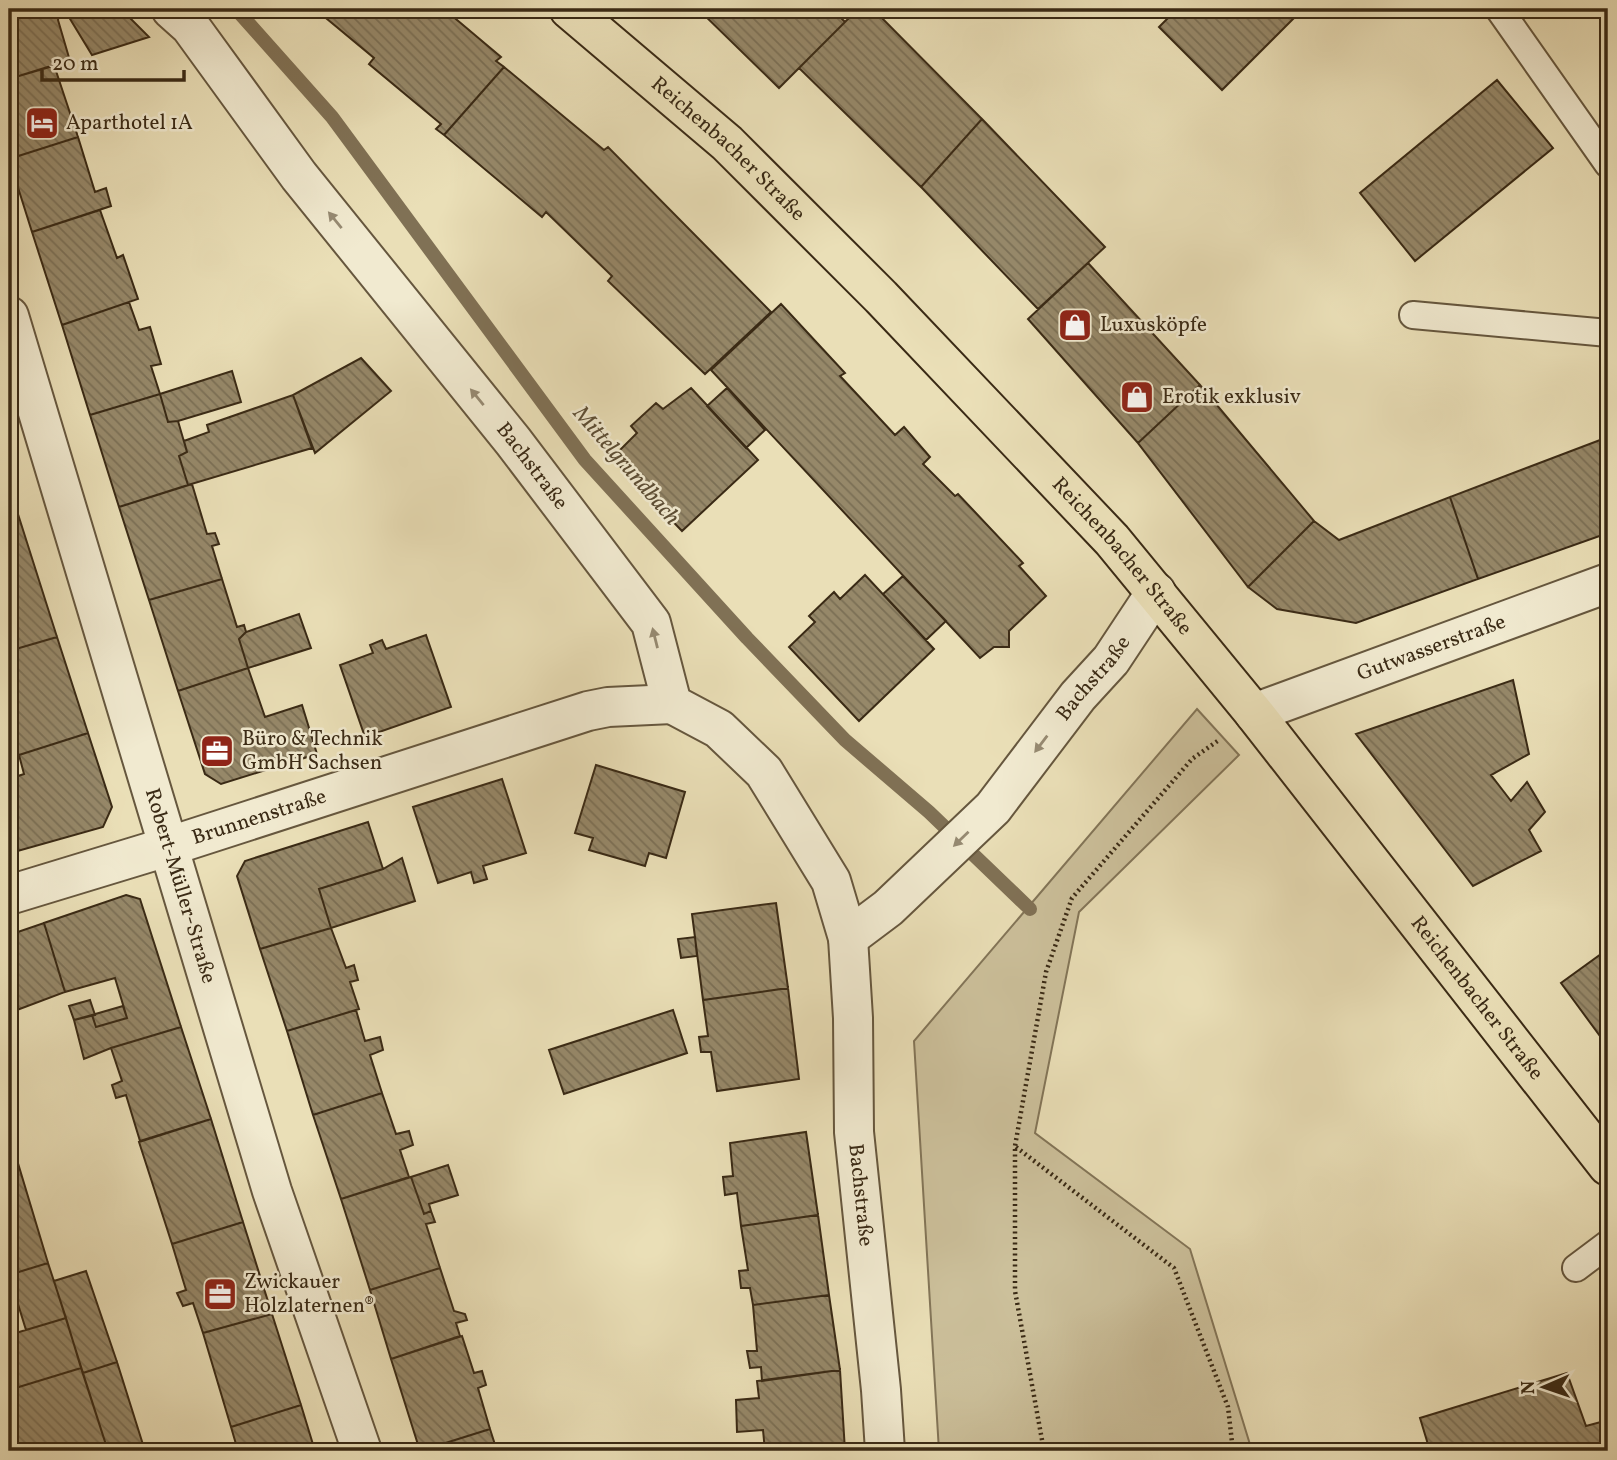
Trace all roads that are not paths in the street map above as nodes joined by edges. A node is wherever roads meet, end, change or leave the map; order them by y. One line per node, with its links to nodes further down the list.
1 (171, 9): 10 (street, Bachstraße, one-way to 1)
2 (569, 9): 9 (main road, Reichenbacher Straße)
3 (1499, 9): 4 (lane)
4 (1608, 164)
5 (1413, 315): 7 (lane)
6 (9, 316): 12 (street, Robert-Müller-Straße)
7 (1608, 333)
8 (1608, 583): 11 (street, Gutwasserstraße)
9 (1156, 592): 11 (main road, Reichenbacher Straße); 14 (street, Bachstraße, one-way to 14)
10 (672, 704): 12 (street, Brunnenstraße); 14 (street, Bachstraße)
11 (1254, 713): 15 (main road, Reichenbacher Straße)
12 (170, 846): 13 (street, Brunnenstraße); 18 (street, Robert-Müller-Straße)
13 (9, 895)
14 (848, 939): 19 (street, Bachstraße)
15 (1608, 1166)
16 (1608, 1244): 17 (lane)
17 (1576, 1268)
18 (362, 1451)
19 (885, 1451)

